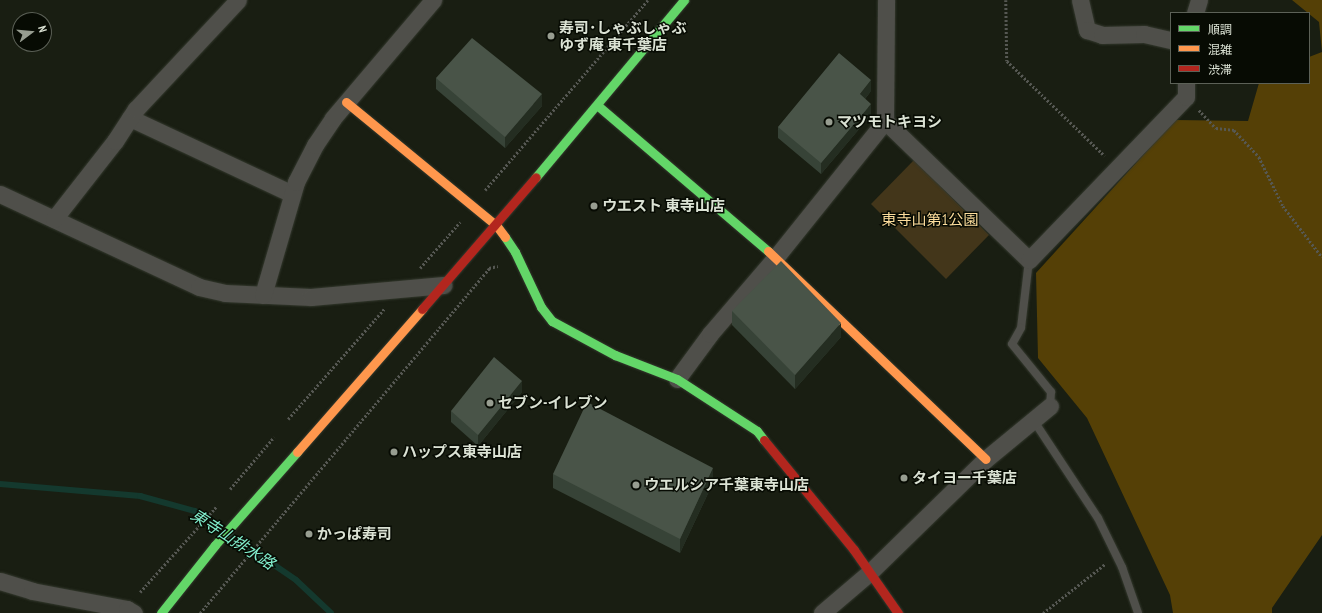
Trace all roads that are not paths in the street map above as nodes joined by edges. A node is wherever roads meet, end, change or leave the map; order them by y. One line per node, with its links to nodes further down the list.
1 (238, 0): 12 (street)
2 (434, 0): 10 (street)
3 (684, 0): 11 (street)
4 (886, 0): 13 (street)
5 (1080, 0): 8 (street)
6 (1199, 0): 7 (street)
7 (1195, 12)
8 (1170, 40)
9 (1186, 90): 19 (street)
10 (346, 102): 15 (street); 17 (street)
11 (597, 105): 17 (street); 18 (street)
12 (130, 118): 15 (street); 16 (street)
13 (885, 121): 18 (street); 19 (street)
14 (0, 194): 16 (street)
15 (292, 194): 21 (street)
16 (54, 219): 21 (street)
17 (496, 225): 20 (street); 22 (street)
18 (776, 258): 22 (street); 25 (street)
19 (1029, 260): 23 (lane)
20 (443, 285): 21 (street); 29 (street)
21 (263, 295)
22 (677, 379): 26 (street)
23 (1050, 406): 24 (street)
24 (1032, 418): 25 (street); 32 (lane)
25 (986, 459): 26 (street)
26 (869, 573): 30 (street); 31 (street)
27 (0, 581): 28 (street)
28 (134, 613)
29 (161, 613)
30 (822, 613)
31 (898, 613)
32 (1138, 613)

